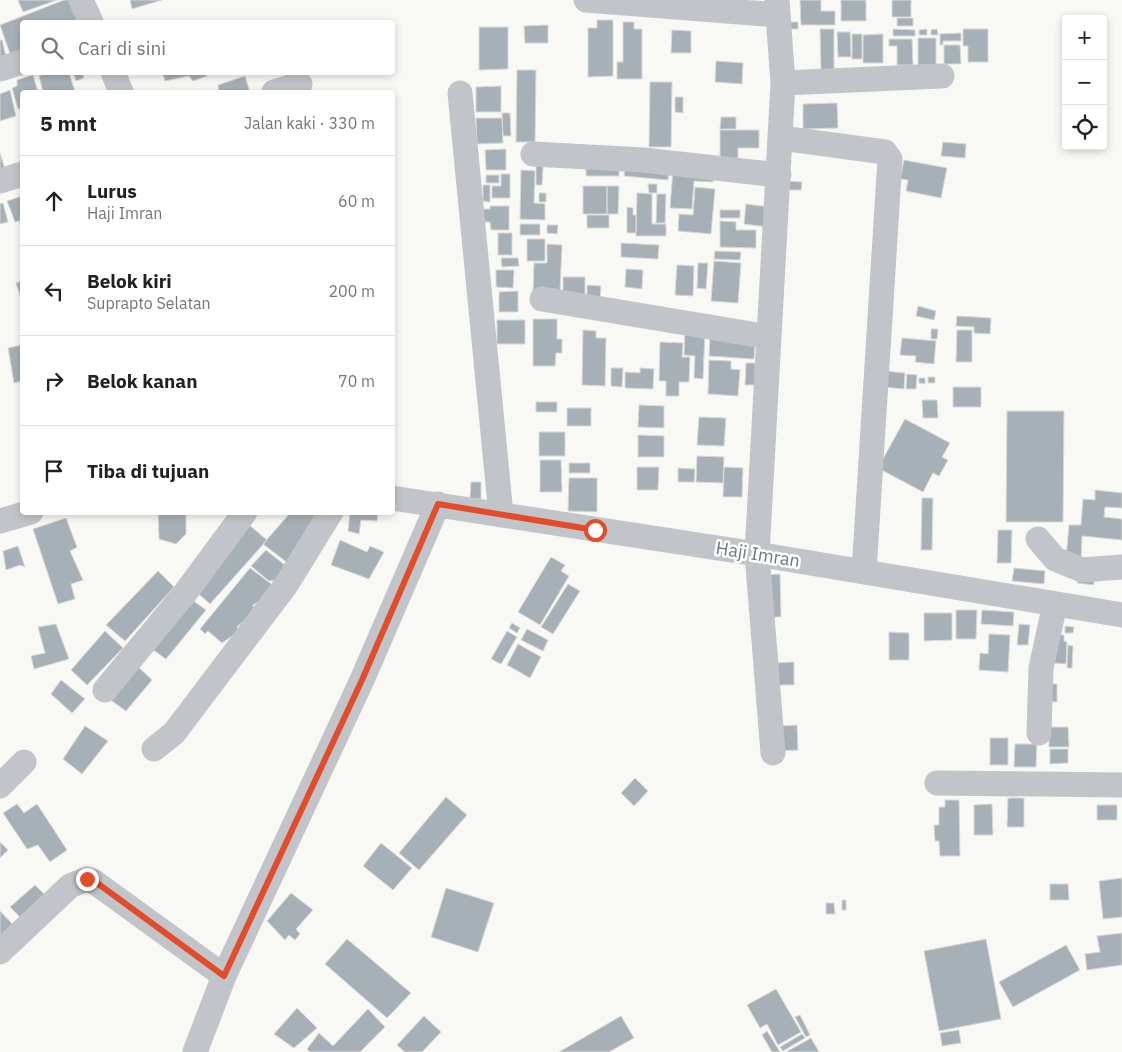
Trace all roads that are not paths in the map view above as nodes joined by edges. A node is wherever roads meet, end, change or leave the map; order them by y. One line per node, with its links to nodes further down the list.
1 (81, 0): 4 (street)
2 (586, 0): 3 (street)
3 (778, 8): 9 (street)
4 (90, 20)
5 (20, 63): 6 (street)
6 (0, 69)
7 (114, 75): 11 (street)
8 (942, 76): 9 (street)
9 (783, 83): 14 (street)
10 (300, 84): 12 (street)
11 (120, 90)
12 (280, 90)
13 (460, 93): 26 (street)
14 (781, 138): 17 (street); 31 (street)
15 (533, 154): 17 (street)
16 (20, 175): 18 (street)
17 (779, 175): 20 (street)
18 (0, 181)
19 (542, 300): 20 (street)
20 (769, 337): 29 (street)
21 (395, 498): 22 (street, Haji Imran)
22 (438, 504): 26 (street, Haji Imran); 43 (street)
23 (21, 515): 27 (street)
24 (243, 515): 34 (street)
25 (329, 515): 36 (street)
26 (501, 515): 29 (street, Haji Imran)
27 (0, 521)
28 (1038, 538): 30 (street)
29 (757, 554): 31 (street, Haji Imran); 37 (street)
30 (1122, 567)
31 (864, 572): 32 (street, Haji Imran)
32 (1056, 604): 33 (street, Haji Imran); 35 (street)
33 (1122, 614)
34 (105, 690)
35 (1039, 733)
36 (154, 749)
37 (773, 754)
38 (24, 762): 41 (street)
39 (937, 783): 40 (street)
40 (1122, 785)
41 (0, 786)
42 (0, 952): 43 (street)
43 (224, 976): 44 (street)
44 (195, 1052)

